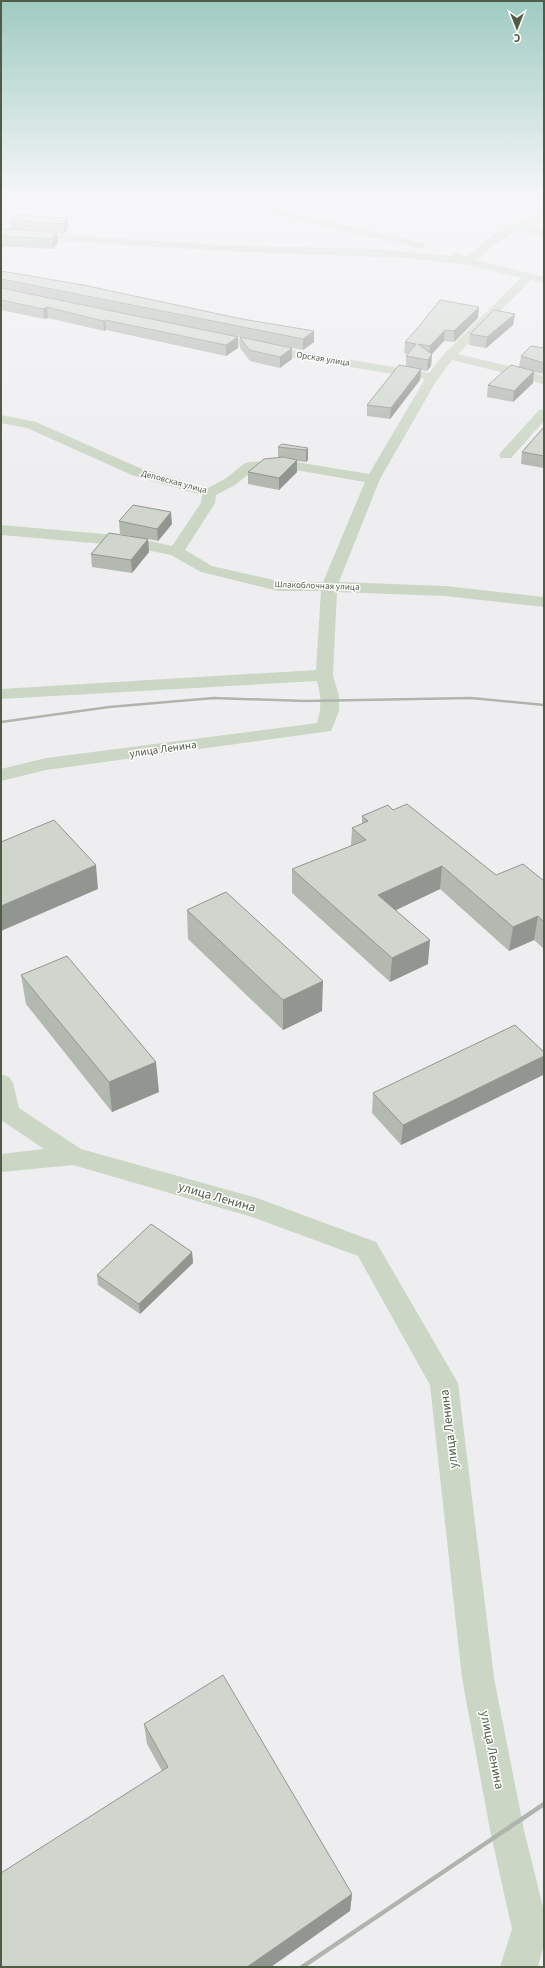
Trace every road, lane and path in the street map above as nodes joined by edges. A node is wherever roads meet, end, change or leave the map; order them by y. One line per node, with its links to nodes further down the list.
1 (514, 291): 3 (street)
2 (195, 333): 4 (street, Орская улица)
3 (449, 356): 4 (street); 5 (street)
4 (433, 377): 9 (street)
5 (544, 381)
6 (544, 413): 8 (street)
7 (1, 419): 10 (street, Деповская улица)
8 (506, 455)
9 (373, 479): 10 (street, Деповская улица); 13 (street)
10 (209, 493): 12 (street)
11 (1, 530): 12 (street, Шлакоблочная улица)
12 (176, 551): 13 (street, Шлакоблочная улица)
13 (329, 587): 14 (street, Шлакоблочная улица); 15 (street)
14 (544, 602)
15 (324, 674): 16 (street); 17 (street, улица Ленина)
16 (1, 694)
17 (1, 775)
18 (1, 1083): 19 (street, улица Ленина)
19 (73, 1156): 20 (street); 21 (street, улица Ленина)
20 (1, 1163)
21 (537, 1934): 22 (street, улица Ленина)
22 (520, 1967)

